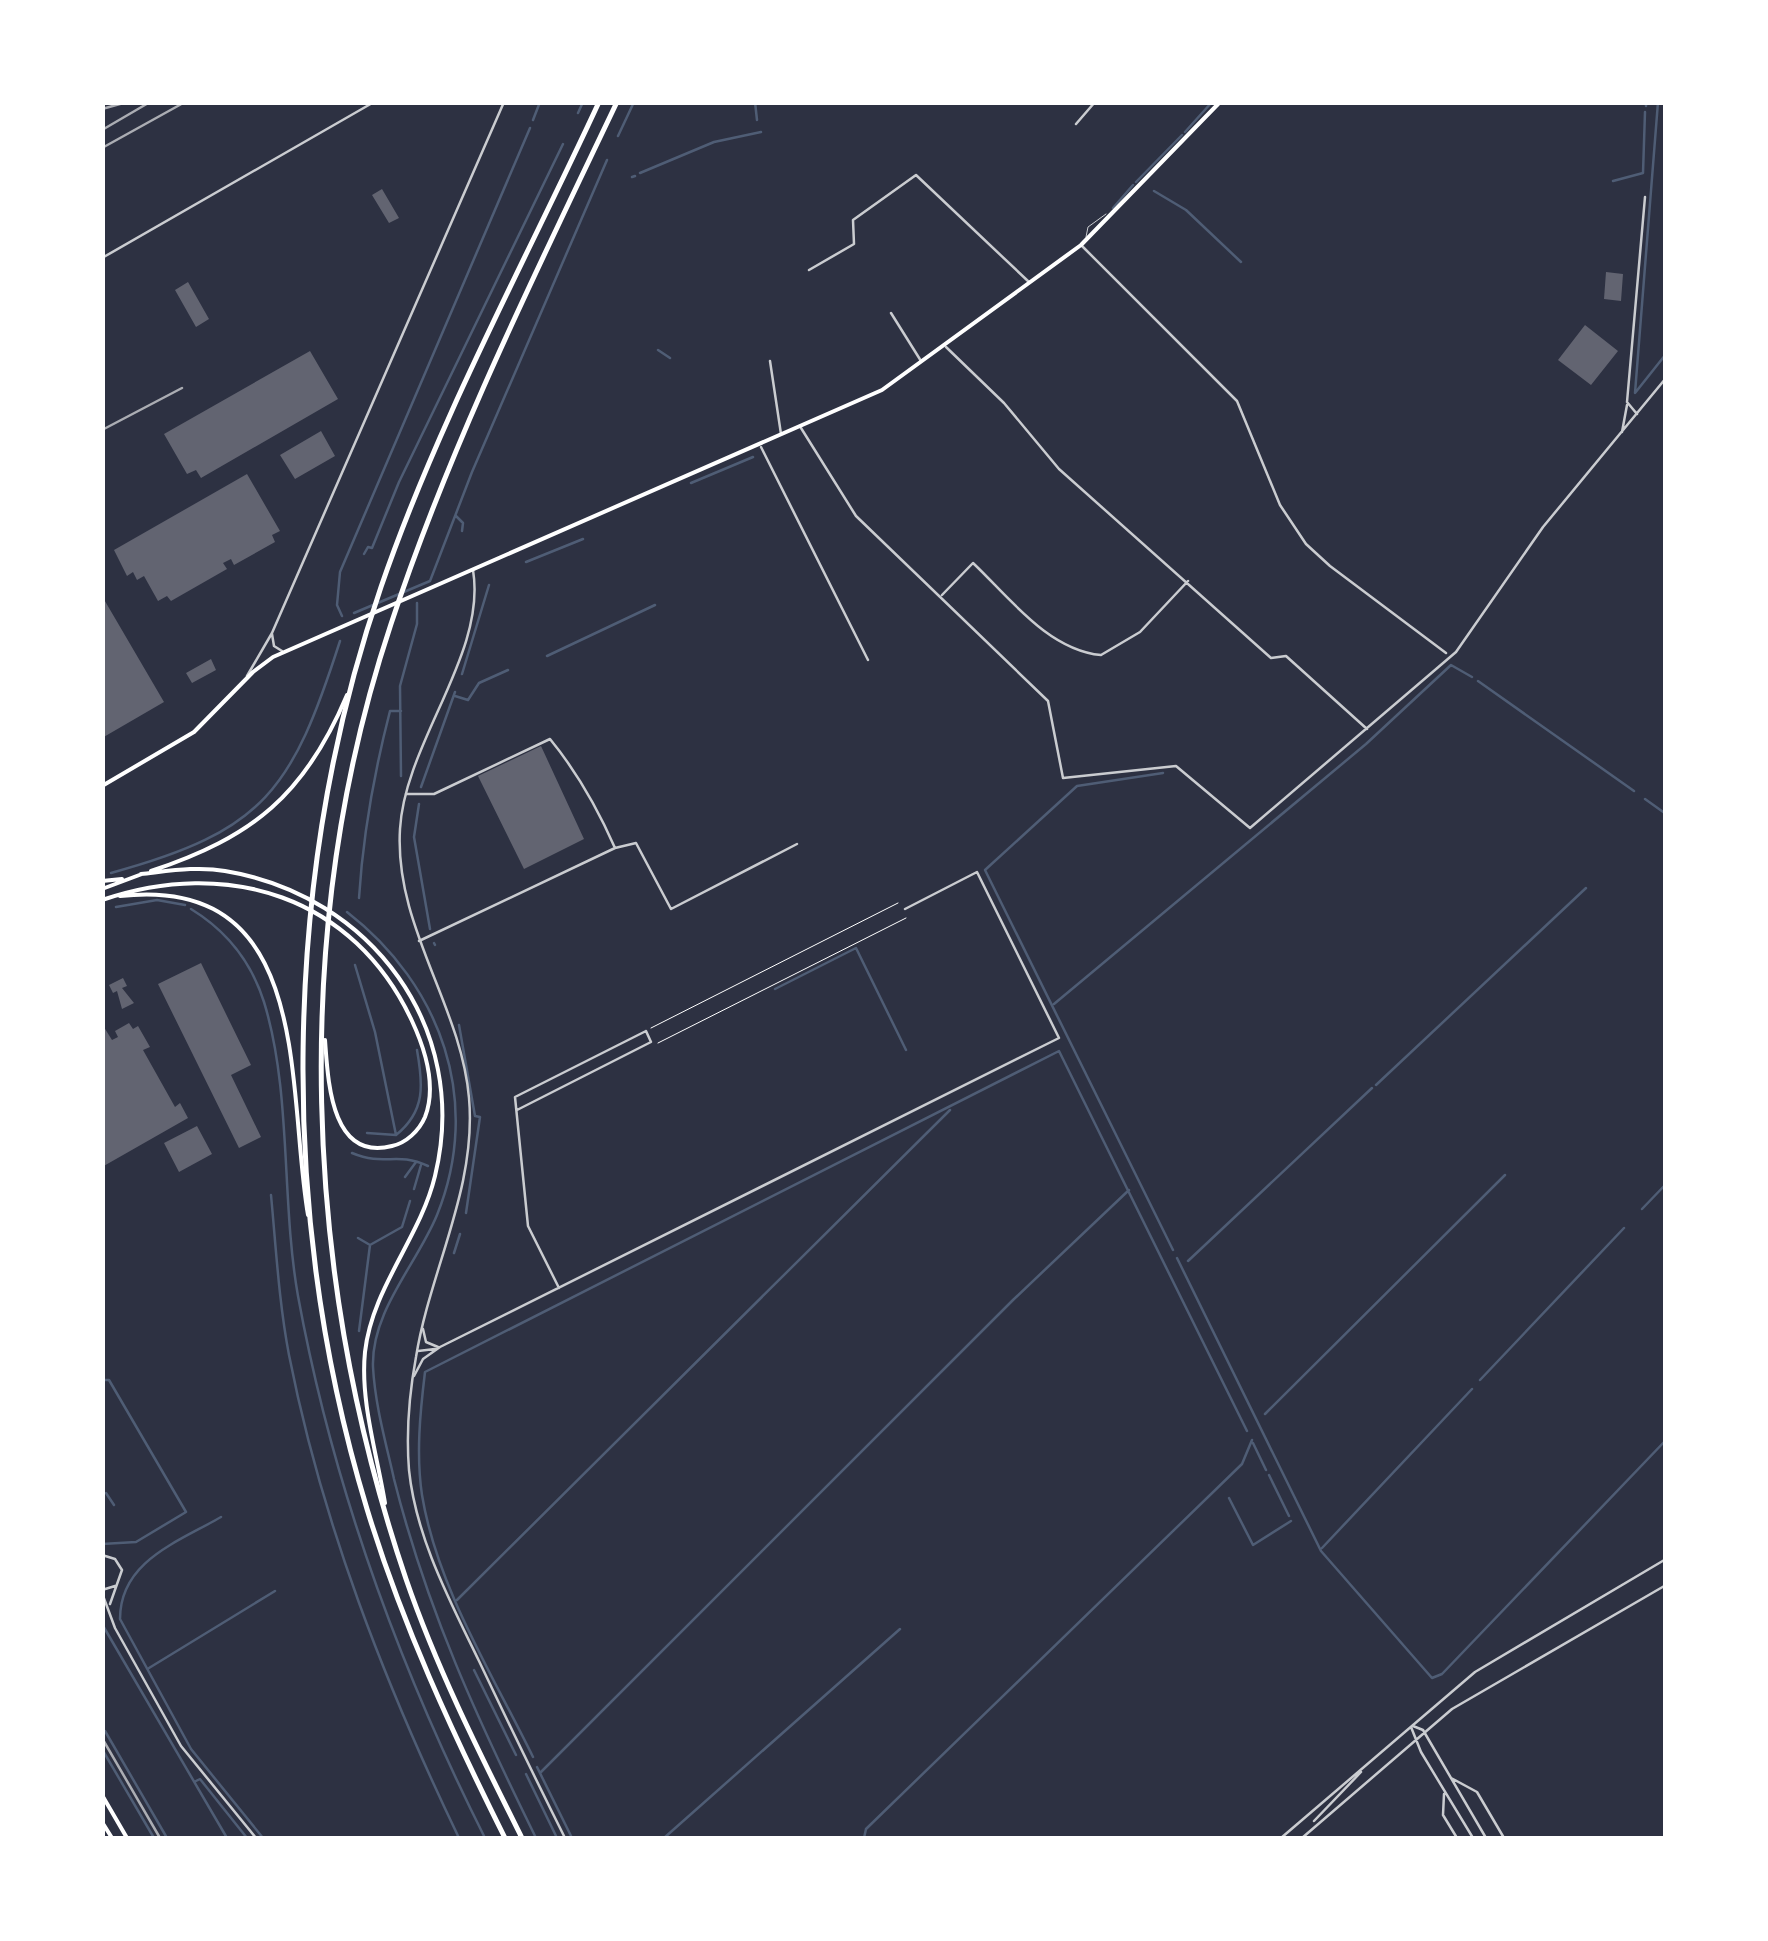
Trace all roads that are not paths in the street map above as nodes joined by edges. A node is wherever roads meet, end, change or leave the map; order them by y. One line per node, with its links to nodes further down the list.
1 (374, 102): 10 (street)
2 (504, 102): 27 (street)
3 (599, 102): 31 (highway)
4 (617, 102): 46 (highway)
5 (1095, 102): 7 (street)
6 (1220, 102): 9 (main road)
7 (1076, 124)
8 (1645, 197): 18 (street)
9 (1084, 242): 12 (main road); 29 (street)
10 (102, 258)
11 (809, 270): 12 (street)
12 (1030, 283): 14 (main road)
13 (892, 313): 16 (street)
14 (944, 346): 16 (main road); 25 (street)
15 (770, 361): 22 (street)
16 (922, 362): 20 (main road)
17 (1666, 378): 19 (street)
18 (1627, 402): 19 (street); 21 (street)
19 (1638, 414): 21 (street)
20 (800, 427): 22 (main road); 26 (street)
21 (1622, 433): 29 (street)
22 (781, 436): 23 (main road)
23 (760, 444): 24 (main road); 30 (street)
24 (473, 569): 28 (main road); 35 (street)
25 (1188, 581): 26 (street); 33 (street)
26 (941, 596): 33 (street)
27 (272, 633): 28 (street); 32 (street)
28 (286, 652): 32 (main road)
29 (1449, 654): 33 (street)
30 (868, 660)
31 (354, 676): 38 (main road); 48 (highway)
32 (244, 680): 34 (main road)
33 (1368, 730)
34 (102, 786)
35 (405, 794): 37 (street); 45 (street)
36 (797, 844): 37 (street)
37 (615, 848): 45 (street)
38 (142, 874): 39 (main road); 54 (main road)
39 (132, 878): 40 (main road); 41 (main road)
40 (102, 881)
41 (102, 889)
42 (110, 897): 43 (main road); 46 (main road); 48 (main road)
43 (102, 900)
44 (905, 909): 49 (street)
45 (418, 941): 50 (street)
46 (324, 1026): 54 (highway)
47 (517, 1110): 47 (street); 49 (street)
48 (316, 1260): 74 (highway)
49 (560, 1288): 51 (street)
50 (423, 1326): 51 (street); 52 (street)
51 (440, 1348): 52 (street); 53 (street)
52 (416, 1351): 53 (street)
53 (412, 1382): 76 (street)
54 (391, 1532): 75 (highway)
55 (102, 1555): 57 (street)
56 (1666, 1559): 61 (street)
57 (116, 1585): 59 (street); 60 (street)
58 (1666, 1585): 62 (street)
59 (102, 1591): 60 (street)
60 (110, 1605): 73 (street)
61 (1411, 1726): 62 (street); 63 (street); 64 (street)
62 (1423, 1730): 63 (street); 65 (street)
63 (1413, 1738): 66 (street); 70 (street)
64 (1361, 1771): 68 (street); 70 (street)
65 (1450, 1777): 81 (street); 82 (street)
66 (1444, 1792): 79 (street); 80 (street)
67 (102, 1795): 72 (main road)
68 (1302, 1818): 70 (street); 77 (street)
69 (102, 1822): 71 (main road)
70 (1316, 1822): 78 (street)
71 (112, 1838)
72 (128, 1838)
73 (256, 1838)
74 (505, 1838)
75 (522, 1838)
76 (565, 1838)
77 (1280, 1838)
78 (1302, 1838)
79 (1457, 1838)
80 (1473, 1838)
81 (1486, 1838)
82 (1504, 1838)

